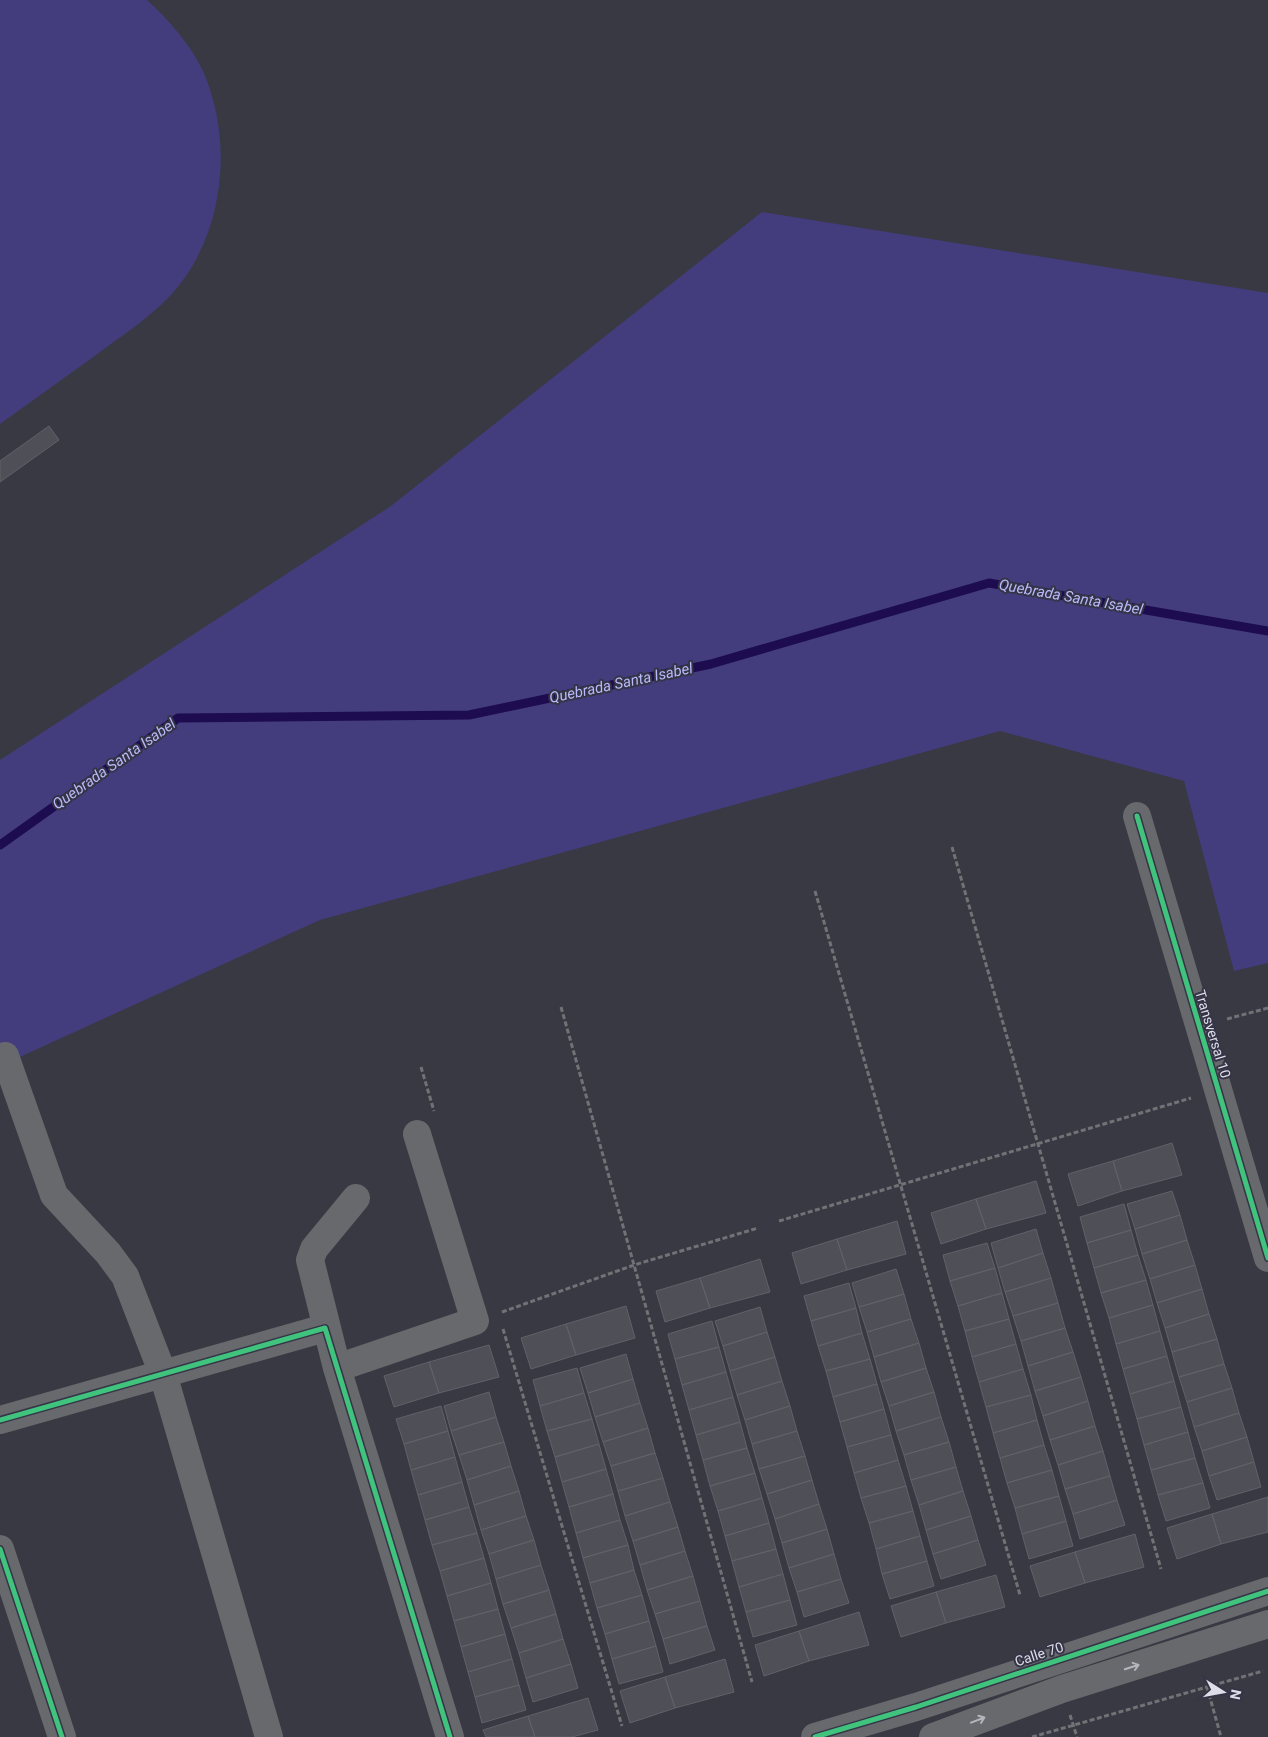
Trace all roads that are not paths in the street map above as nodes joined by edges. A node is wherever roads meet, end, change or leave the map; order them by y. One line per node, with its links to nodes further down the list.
1 (1137, 816): 5 (street, Transversal 10)
2 (5, 1056): 8 (street)
3 (417, 1134): 7 (street)
4 (356, 1198): 6 (street)
5 (1268, 1258)
6 (325, 1328): 7 (street); 8 (street)
7 (337, 1368): 15 (street)
8 (164, 1374): 9 (street); 14 (street)
9 (0, 1420)
10 (0, 1550): 13 (street)
11 (1268, 1591): 16 (street, Calle 70)
12 (1268, 1624): 17 (street, one-way to 12)
13 (62, 1737)
14 (269, 1737)
15 (450, 1737)
16 (816, 1737)
17 (932, 1737)

